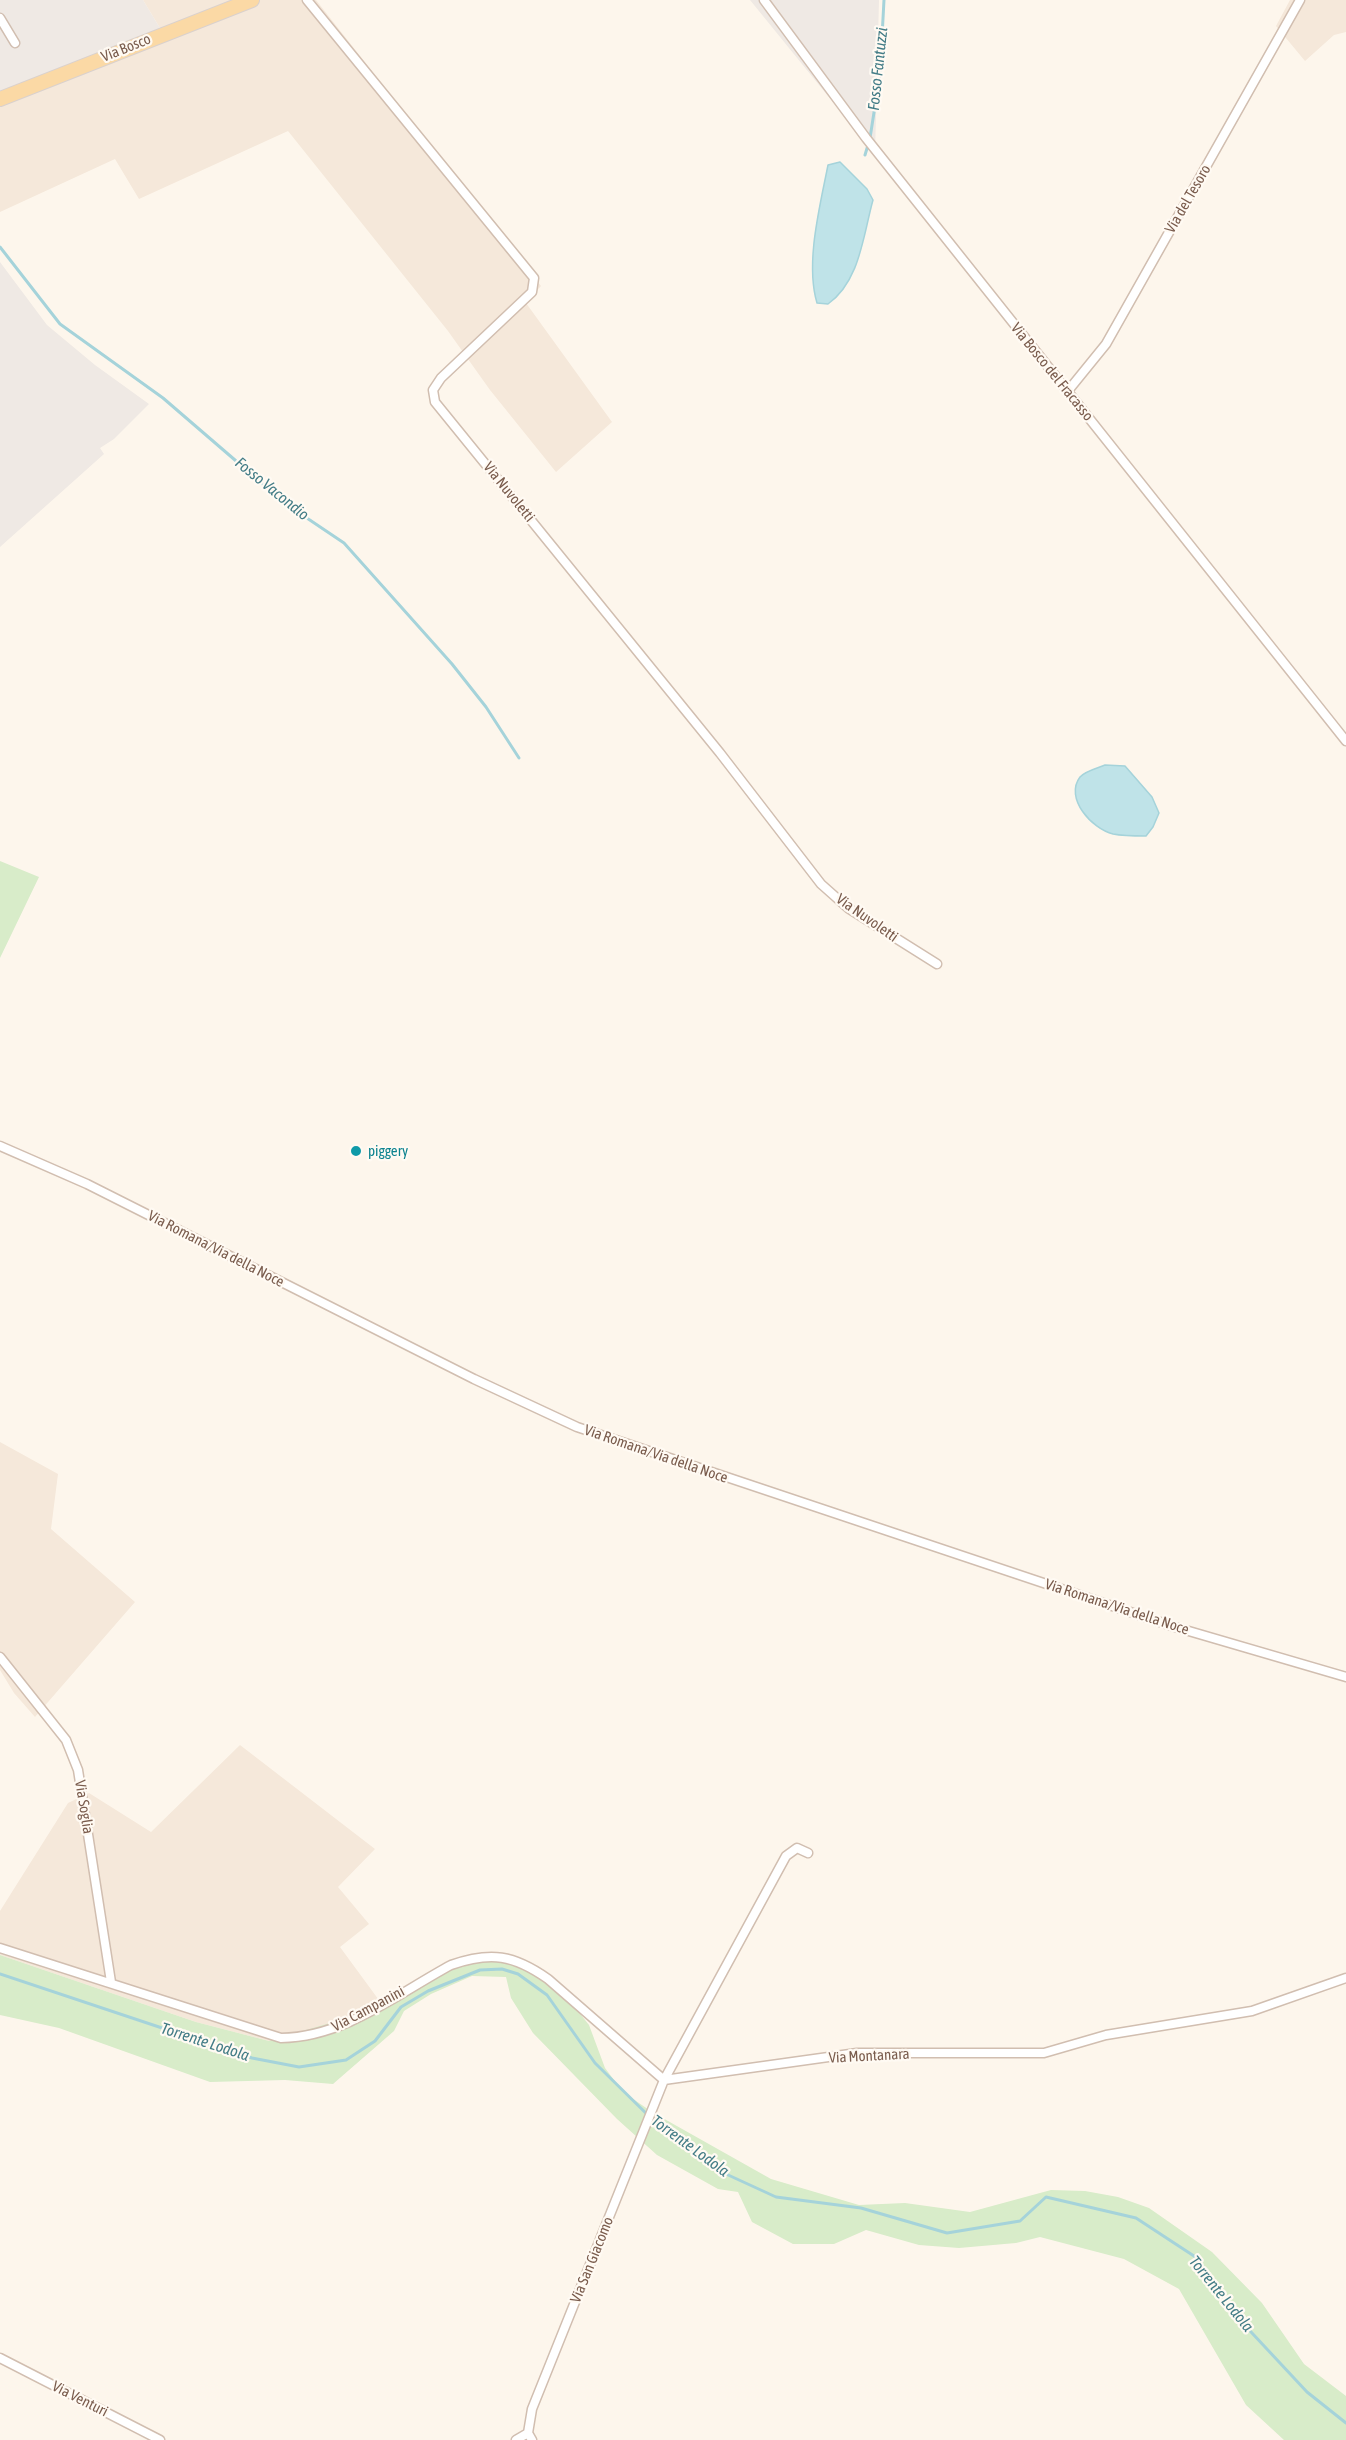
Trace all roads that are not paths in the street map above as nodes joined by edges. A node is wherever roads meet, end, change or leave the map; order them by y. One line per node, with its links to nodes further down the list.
1 (252, 0): 7 (main road, Via Bosco)
2 (308, 0): 10 (street, Via Nuvoletti)
3 (764, 0): 8 (street, Via Bosco del Fracasso)
4 (1300, 0): 8 (street, Via del Tesoro)
5 (0, 18): 6 (street)
6 (15, 43)
7 (0, 99)
8 (1067, 392): 9 (street, Via Bosco del Fracasso)
9 (1346, 741)
10 (937, 964)
11 (0, 1146): 13 (street, Via Romana/Via della Noce)
12 (0, 1657): 17 (street, Via Soglia)
13 (1346, 1677)
14 (808, 1853): 18 (street)
15 (0, 1948): 17 (street, Via Campanini)
16 (1346, 1978): 18 (street, Via Montanara)
17 (111, 1982): 18 (street, Via Campanini)
18 (664, 2080): 20 (street, Via San Giacomo)
19 (0, 2358): 21 (street, Via Venturi)
20 (530, 2437): 22 (street)
21 (160, 2440)
22 (516, 2440)

